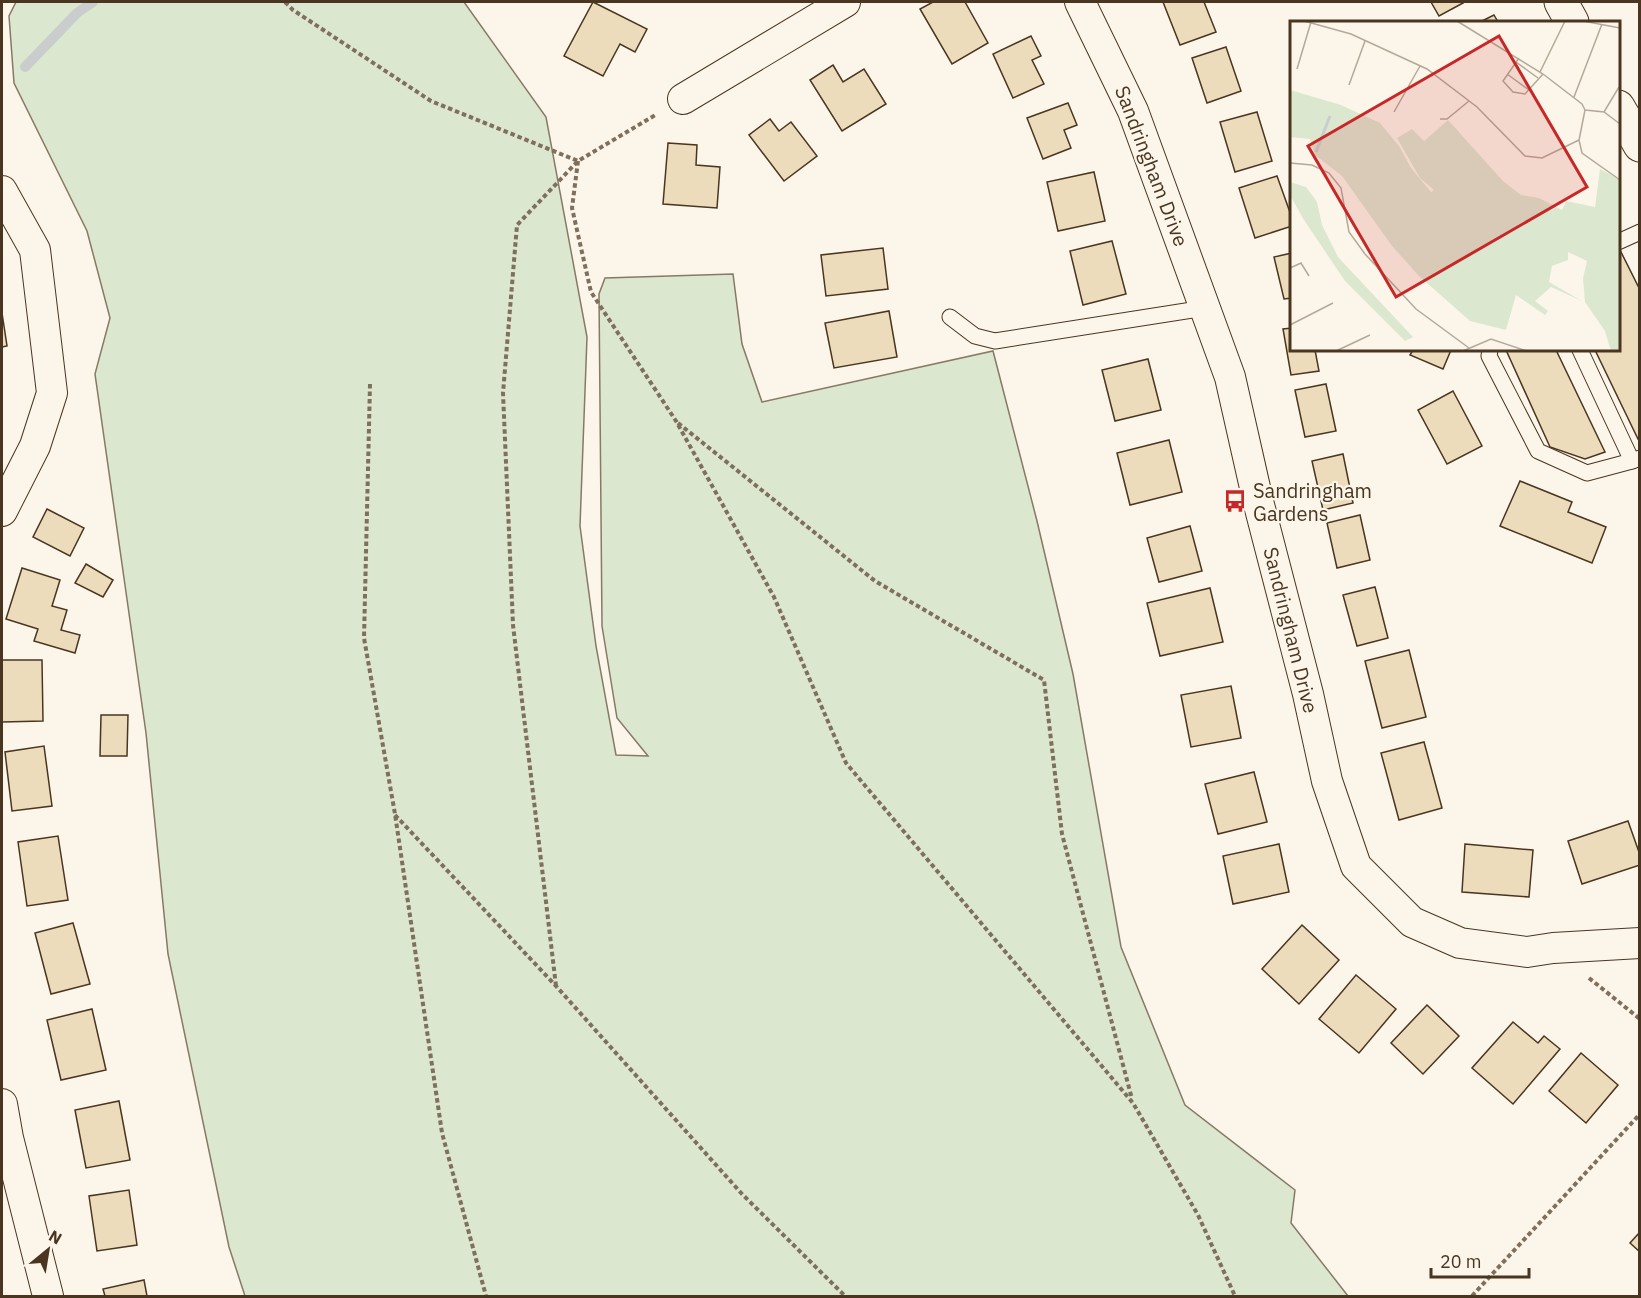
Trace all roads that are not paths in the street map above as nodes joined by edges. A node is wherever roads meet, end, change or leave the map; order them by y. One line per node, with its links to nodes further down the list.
1 (845, 2): 5 (street)
2 (1080, 2): 11 (street, Sandringham Drive)
3 (1561, 2): 4 (street)
4 (1571, 21)
5 (683, 99)
6 (1620, 110): 7 (street)
7 (1640, 145)
8 (2, 191): 16 (street)
9 (1640, 232): 10 (lane)
10 (1620, 241)
11 (1205, 308): 12 (lane); 17 (street, Sandringham Drive)
12 (950, 317)
13 (1490, 351): 15 (lane)
14 (1581, 351): 15 (lane)
15 (1636, 459)
16 (2, 511)
17 (1640, 943)
18 (2, 1104): 19 (street)
19 (48, 1296)

